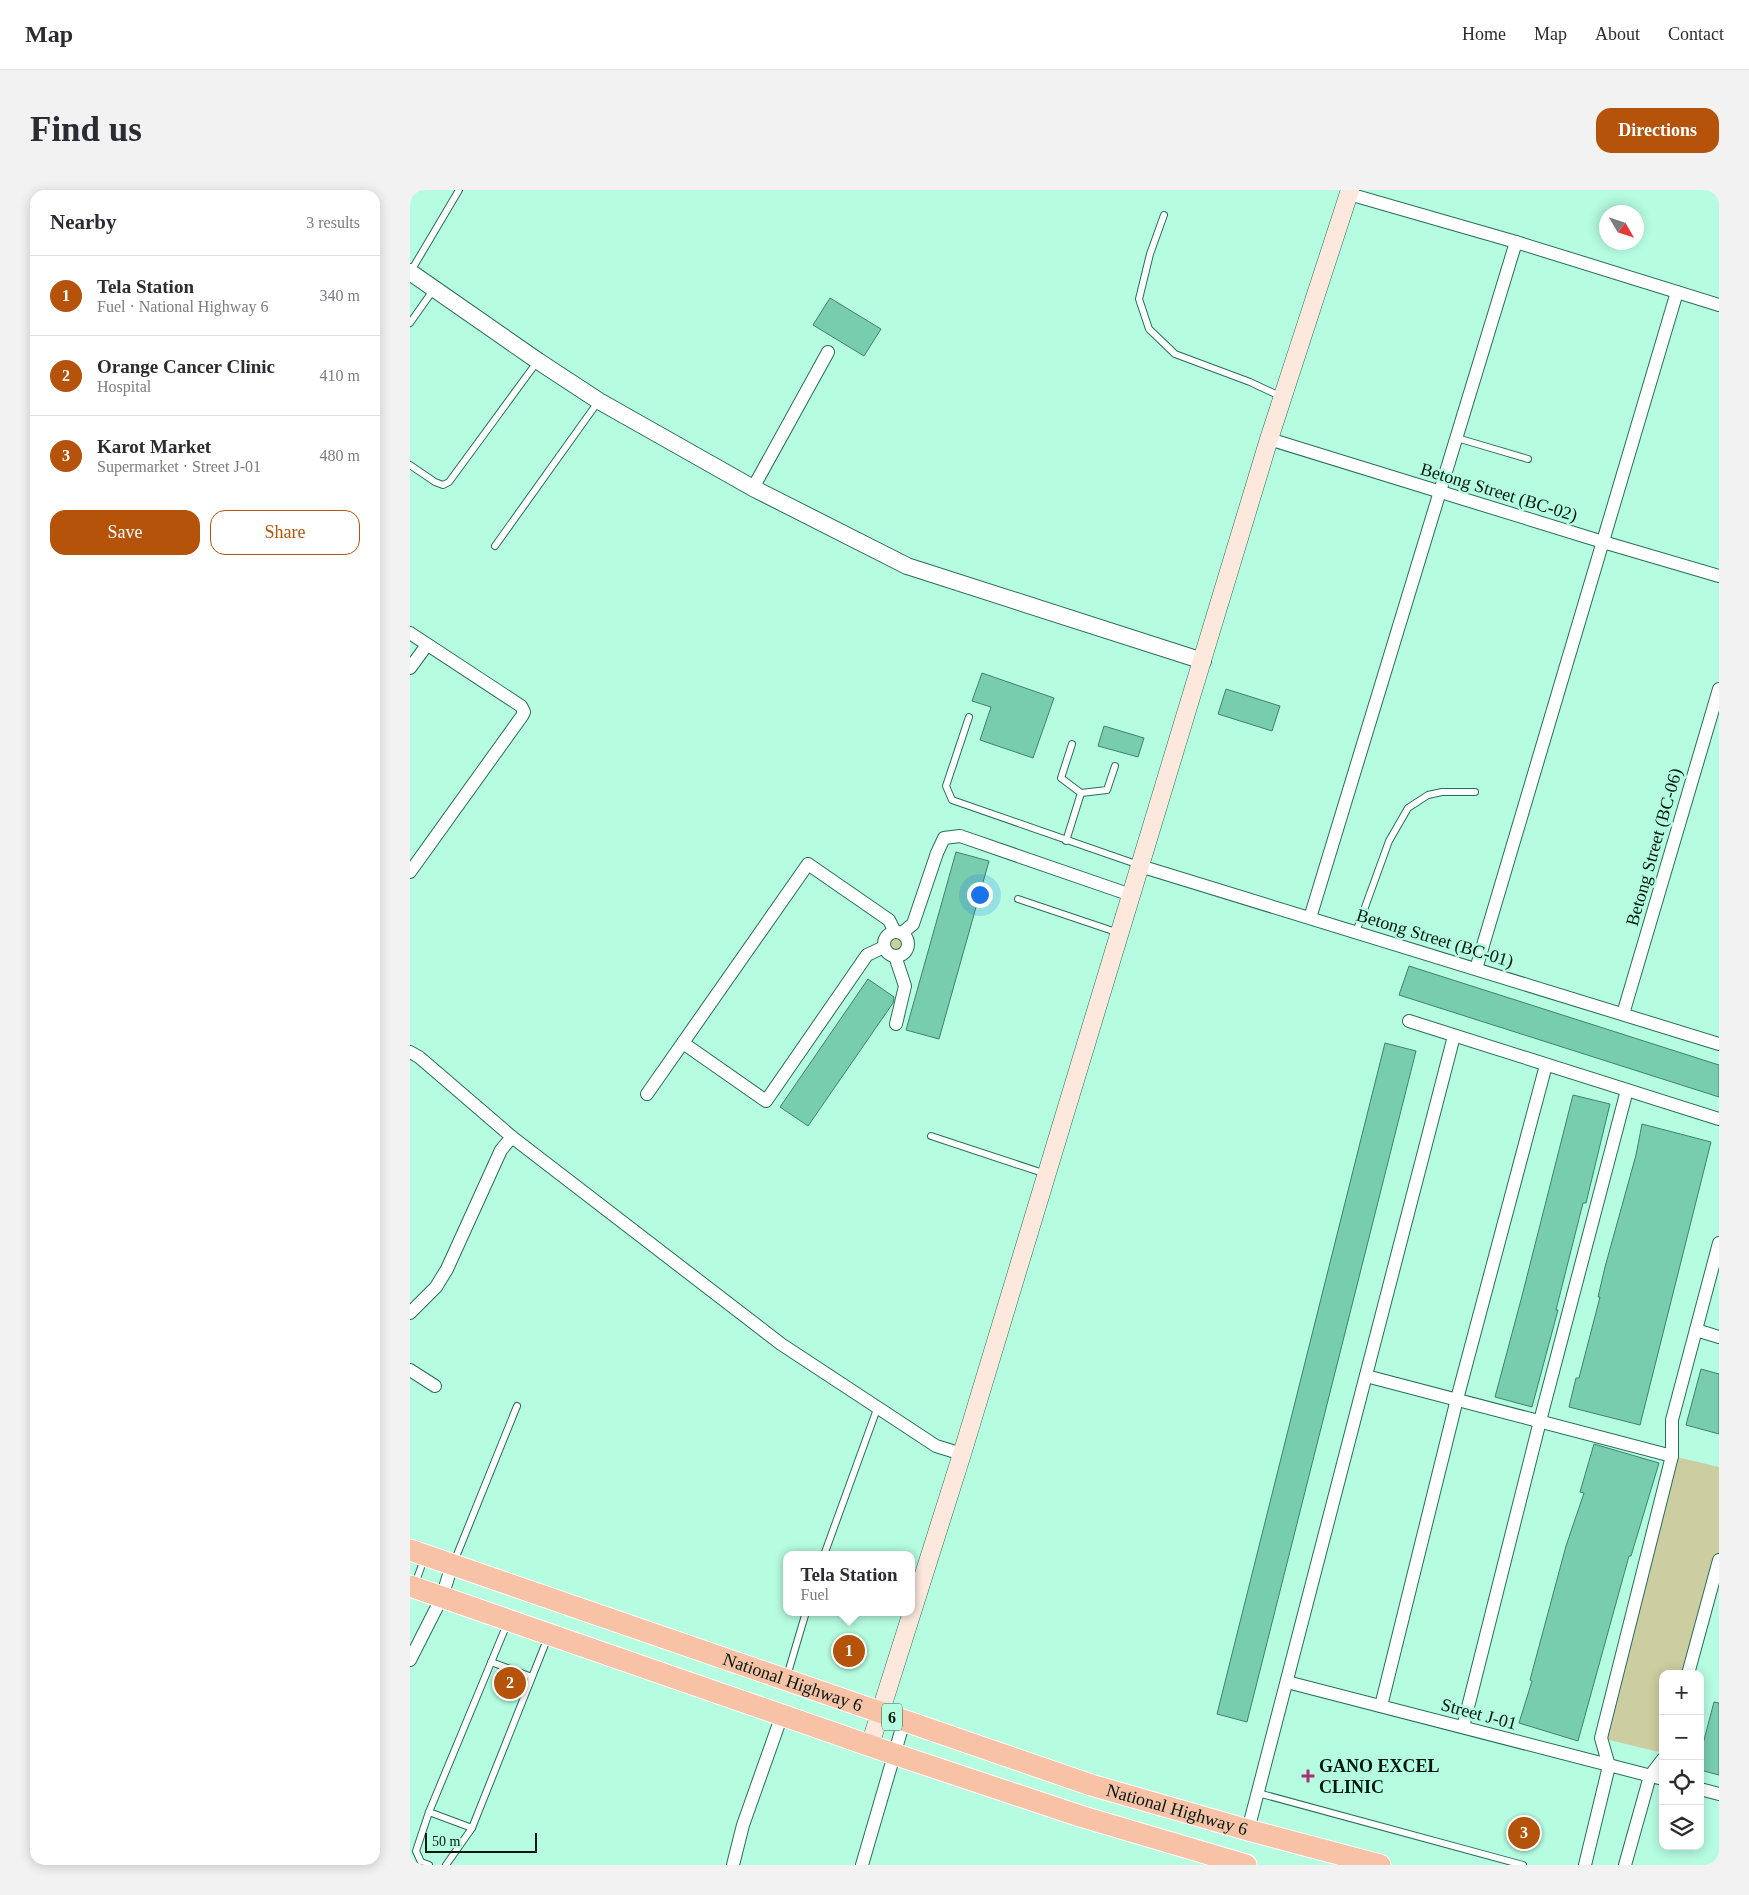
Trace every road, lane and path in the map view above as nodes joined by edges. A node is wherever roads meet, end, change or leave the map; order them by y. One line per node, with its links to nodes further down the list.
1 (459, 190): 5 (lane)
2 (1350, 192): 4 (street); 12 (main road)
3 (1164, 215): 12 (lane)
4 (1516, 242): 7 (street); 14 (street)
5 (410, 272): 6 (street)
6 (434, 289): 9 (lane); 11 (street)
7 (1677, 292): 8 (street); 20 (street)
8 (1719, 305)
9 (410, 323)
10 (828, 352): 18 (street)
11 (538, 361): 13 (street); 17 (lane)
12 (1283, 397): 15 (main road)
13 (599, 401): 18 (street); 21 (lane)
14 (1457, 438): 16 (lane); 19 (street)
15 (1269, 439): 19 (street, Betong Street (BC-02)); 25 (main road)
16 (1528, 459)
17 (410, 465)
18 (753, 488): 25 (street)
19 (1440, 492): 20 (street, Betong Street (BC-02)); 38 (street)
20 (1603, 542): 22 (street, Betong Street (BC-02)); 44 (street)
21 (495, 546)
22 (1719, 576)
23 (410, 633): 24 (street)
24 (427, 645): 26 (street); 35 (street)
25 (1204, 661): 34 (main road)
26 (410, 668)
27 (1719, 689): 45 (street, Betong Street (BC-06))
28 (969, 717): 33 (lane)
29 (1072, 744): 32 (lane)
30 (1115, 766): 32 (lane)
31 (1475, 792): 39 (lane)
32 (1080, 793): 33 (lane)
33 (1066, 841): 34 (lane)
34 (1140, 866): 36 (main road); 38 (street, Betong Street (BC-01))
35 (410, 872)
36 (1131, 895): 40 (street); 41 (main road)
37 (1018, 899): 41 (lane)
38 (1310, 918): 39 (street, Betong Street (BC-01))
39 (1356, 932): 44 (street, Betong Street (BC-01))
40 (898, 933): 42 (street); 43 (street); 49 (street)
41 (1120, 933): 58 (main road)
42 (884, 947): 43 (street); 49 (street)
43 (894, 956): 47 (street)
44 (1476, 969): 45 (street, Betong Street (BC-01))
45 (1623, 1014): 50 (street, Betong Street (BC-01))
46 (1409, 1021): 48 (street)
47 (896, 1024)
48 (1454, 1036): 52 (street); 64 (street)
49 (683, 1042): 54 (street)
50 (1719, 1044)
51 (410, 1052): 57 (street)
52 (1546, 1065): 53 (street); 66 (street)
53 (1627, 1090): 55 (street); 69 (street)
54 (646, 1094)
55 (1719, 1119)
56 (931, 1136): 58 (lane)
57 (512, 1137): 60 (street); 68 (street)
58 (1047, 1174): 70 (main road)
59 (1719, 1243): 61 (street)
60 (410, 1313)
61 (1696, 1330): 62 (street); 71 (street)
62 (1719, 1336)
63 (410, 1370): 65 (street)
64 (1366, 1376): 66 (street); 88 (street)
65 (435, 1386)
66 (1457, 1399): 69 (street); 89 (street)
67 (517, 1406): 75 (lane)
68 (877, 1409): 70 (street); 72 (lane)
69 (1540, 1420): 71 (street); 93 (street)
70 (962, 1454): 78 (main road)
71 (1672, 1456): 97 (street)
72 (825, 1551)
73 (418, 1553): 75 (highway, National Highway 6 / 6); 76 (lane)
74 (1719, 1560): 85 (street)
75 (452, 1565): 77 (street); 87 (highway, National Highway 6 / 6)
76 (411, 1589): 77 (highway, National Highway 6 / 6)
77 (442, 1597): 81 (highway, National Highway 6 / 6); 83 (street)
78 (915, 1602)
79 (805, 1616): 87 (lane)
80 (911, 1616): 90 (main road)
81 (509, 1620): 82 (highway, National Highway 6 / 6); 84 (lane)
82 (550, 1634): 86 (lane); 91 (highway, National Highway 6 / 6)
83 (410, 1660)
84 (491, 1662): 86 (lane); 102 (lane)
85 (1689, 1670)
86 (532, 1678): 103 (lane)
87 (786, 1680): 90 (highway, National Highway 6 / 6)
88 (1287, 1682): 89 (street, Street J-01); 100 (street)
89 (1380, 1706): 93 (street, Street J-01)
90 (880, 1713): 92 (highway, National Highway 6 / 6); 94 (main road)
91 (782, 1715): 94 (highway, National Highway 6 / 6); 107 (street)
92 (904, 1721): 95 (street); 104 (highway, National Highway 6 / 6)
93 (1463, 1728): 97 (street, Street J-01)
94 (870, 1745): 95 (highway, National Highway 6 / 6)
95 (894, 1754): 108 (street); 109 (highway, National Highway 6 / 6)
96 (1663, 1760): 98 (street)
97 (1609, 1766): 98 (street, Street J-01); 112 (street)
98 (1657, 1778): 113 (street)
99 (1704, 1790): 101 (street)
100 (1258, 1793): 104 (street); 111 (lane)
101 (1719, 1794)
102 (429, 1812): 103 (lane); 105 (lane)
103 (472, 1828): 106 (lane)
104 (1248, 1830): 110 (highway, National Highway 6 / 6)
105 (429, 1865)
106 (446, 1865)
107 (733, 1865)
108 (862, 1865)
109 (1246, 1865)
110 (1380, 1865)
111 (1523, 1865)
112 (1585, 1865)
113 (1625, 1865)

